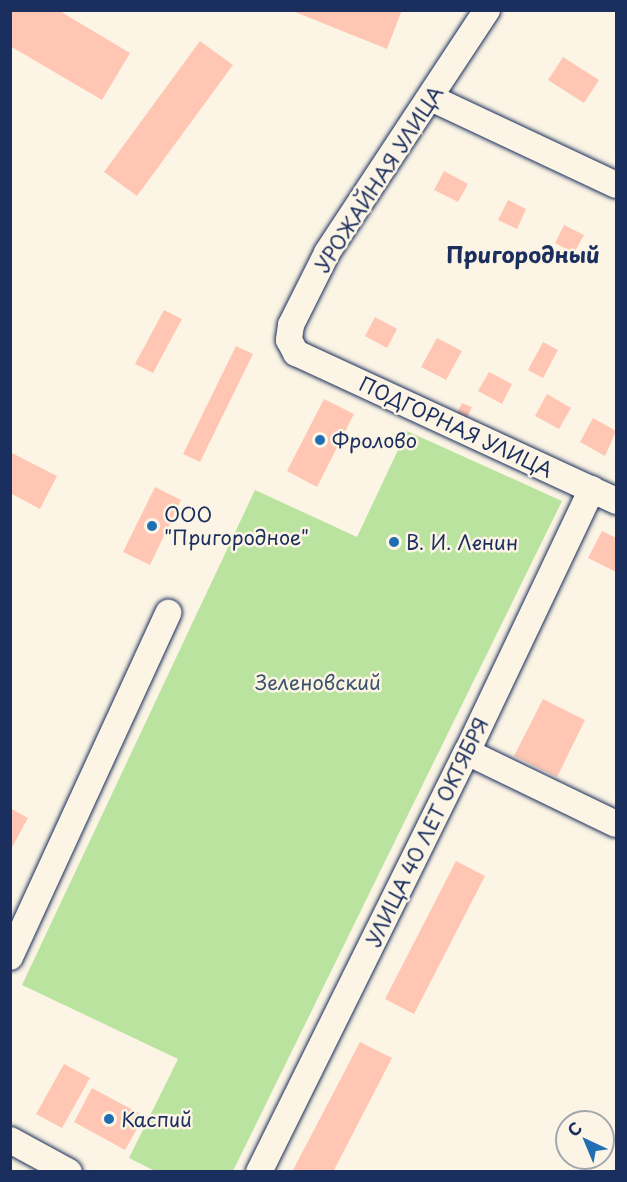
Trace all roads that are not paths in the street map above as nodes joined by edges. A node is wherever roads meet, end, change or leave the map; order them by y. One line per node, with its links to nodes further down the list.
1 (487, 10): 2 (street, УРОЖАЙНАЯ УЛИЦА)
2 (431, 98): 3 (street); 4 (street, УРОЖАЙНАЯ УЛИЦА)
3 (616, 185)
4 (296, 353): 5 (street, ПОДГОРНАЯ УЛИЦА)
5 (592, 489): 6 (street, ПОДГОРНАЯ УЛИЦА); 8 (street, УЛИЦА 40 ЛЕТ ОКТЯБРЯ)
6 (616, 501)
7 (168, 614): 10 (street)
8 (467, 752): 9 (street); 13 (street, УЛИЦА 40 ЛЕТ ОКТЯБРЯ)
9 (616, 824)
10 (10, 957)
11 (10, 1140): 12 (street)
12 (69, 1172)
13 (259, 1172)

